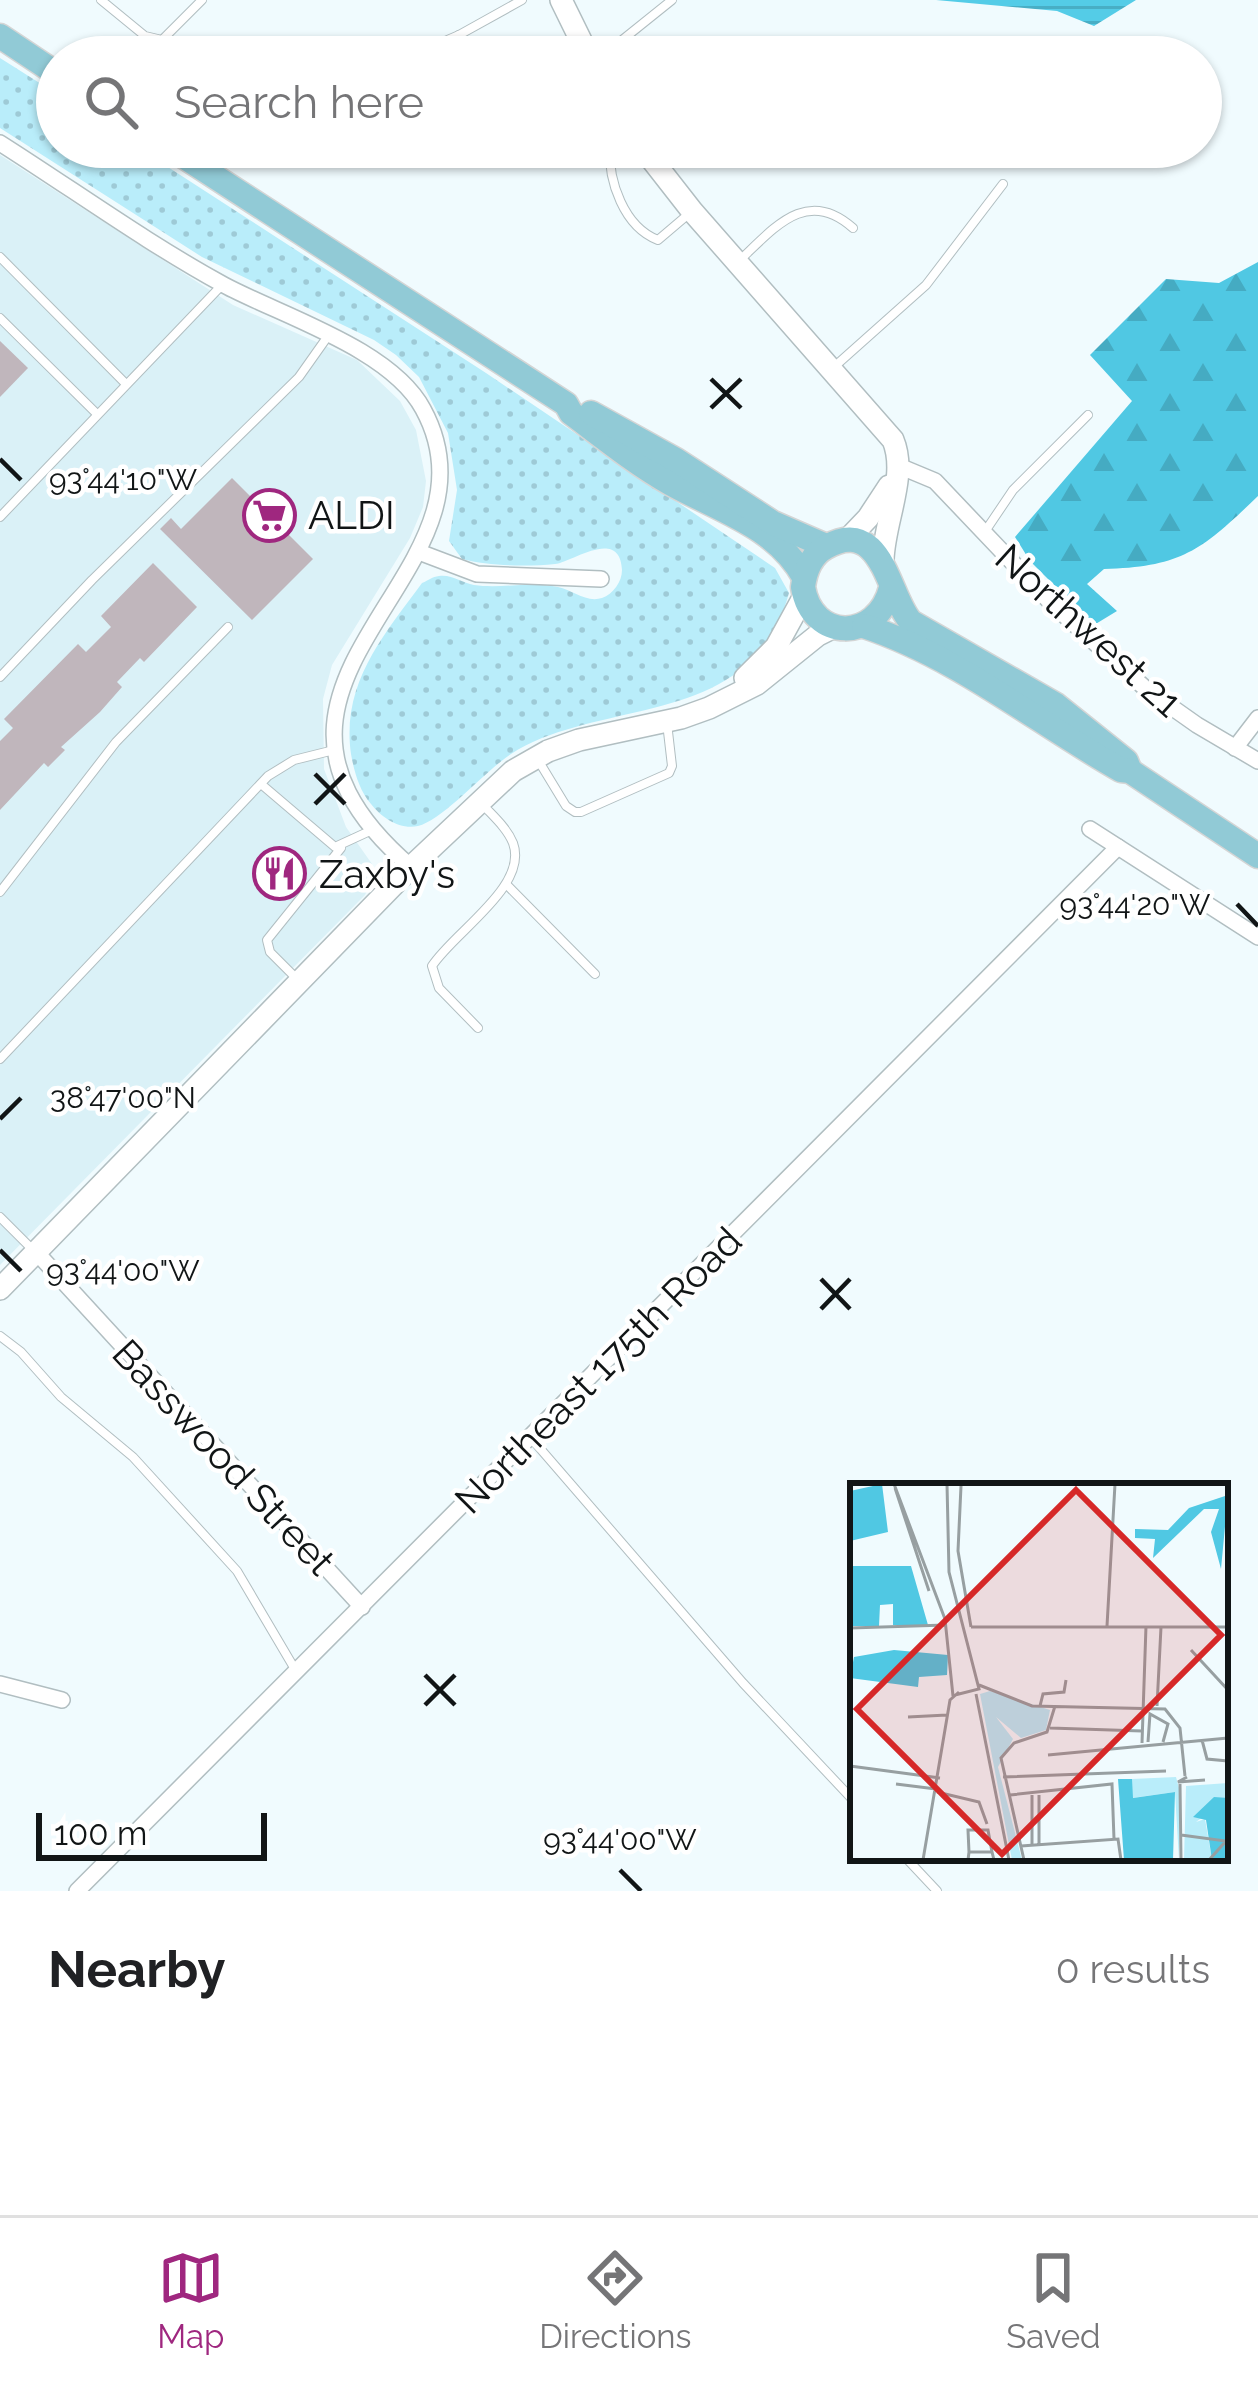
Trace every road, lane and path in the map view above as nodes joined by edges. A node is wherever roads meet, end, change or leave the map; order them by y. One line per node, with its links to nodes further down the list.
1 (101, 0): 8 (lane)
2 (202, 0): 9 (lane)
3 (521, 0): 6 (lane)
4 (561, 0): 10 (street)
5 (671, 0): 11 (lane)
6 (460, 35)
7 (0, 36): 12 (main road)
8 (145, 36)
9 (166, 36)
10 (579, 36)
11 (627, 36)
12 (36, 60)
13 (0, 143): 14 (street)
14 (36, 166)
15 (40, 168): 24 (street)
16 (201, 168): 29 (main road)
17 (610, 168): 20 (lane)
18 (658, 168): 20 (street)
19 (1003, 184): 27 (lane)
20 (692, 211): 23 (street)
21 (854, 228): 23 (lane)
22 (0, 256): 28 (lane)
23 (738, 262): 27 (street)
24 (223, 284): 26 (street); 28 (lane)
25 (0, 318): 30 (lane)
26 (328, 336): 36 (street); 44 (lane)
27 (833, 368): 32 (street)
28 (126, 384): 30 (lane)
29 (566, 404): 35 (main road); 39 (main road)
30 (98, 414): 33 (lane)
31 (1088, 415): 34 (lane)
32 (896, 474): 34 (street, Northwest 21); 35 (street); 37 (street)
33 (0, 517)
34 (984, 533): 48 (street, Northwest 21)
35 (836, 544): 37 (main road); 39 (main road)
36 (419, 552): 38 (street); 49 (street)
37 (883, 560): 40 (main road)
38 (601, 579)
39 (804, 587): 43 (main road); 45 (street)
40 (891, 588): 41 (main road); 52 (main road)
41 (864, 626): 43 (main road); 52 (main road)
42 (228, 627): 62 (lane)
43 (834, 627): 45 (street)
44 (0, 677)
45 (730, 696): 47 (street)
46 (1258, 718): 48 (street)
47 (667, 722): 50 (street); 50 (lane)
48 (1235, 748): 51 (street, Northwest 21)
49 (336, 750): 53 (lane); 56 (street)
50 (536, 757): 54 (street)
51 (1258, 761)
52 (1130, 770): 59 (main road)
53 (261, 784): 58 (lane); 67 (lane)
54 (478, 799): 60 (street); 61 (lane)
55 (1090, 829): 57 (street)
56 (372, 830): 58 (lane); 60 (street)
57 (1118, 847): 63 (street); 72 (street, Northeast 175th Road)
58 (341, 848): 65 (lane)
59 (1258, 856)
60 (411, 867): 65 (street)
61 (507, 885): 64 (lane); 66 (lane)
62 (0, 892)
63 (1258, 938)
64 (595, 974)
65 (300, 982): 69 (street)
66 (478, 1028)
67 (0, 1059)
68 (0, 1217): 69 (lane)
69 (38, 1254): 70 (street); 73 (street, Basswood Street)
70 (0, 1289)
71 (0, 1336): 74 (lane)
72 (531, 1438): 73 (street, Northeast 175th Road); 77 (lane)
73 (362, 1607): 74 (street, Northeast 175th Road)
74 (297, 1672): 79 (street, Northeast 175th Road)
75 (0, 1684): 76 (street)
76 (62, 1700)
77 (850, 1797)
78 (910, 1861): 80 (lane)
79 (77, 1891)
80 (937, 1891)

